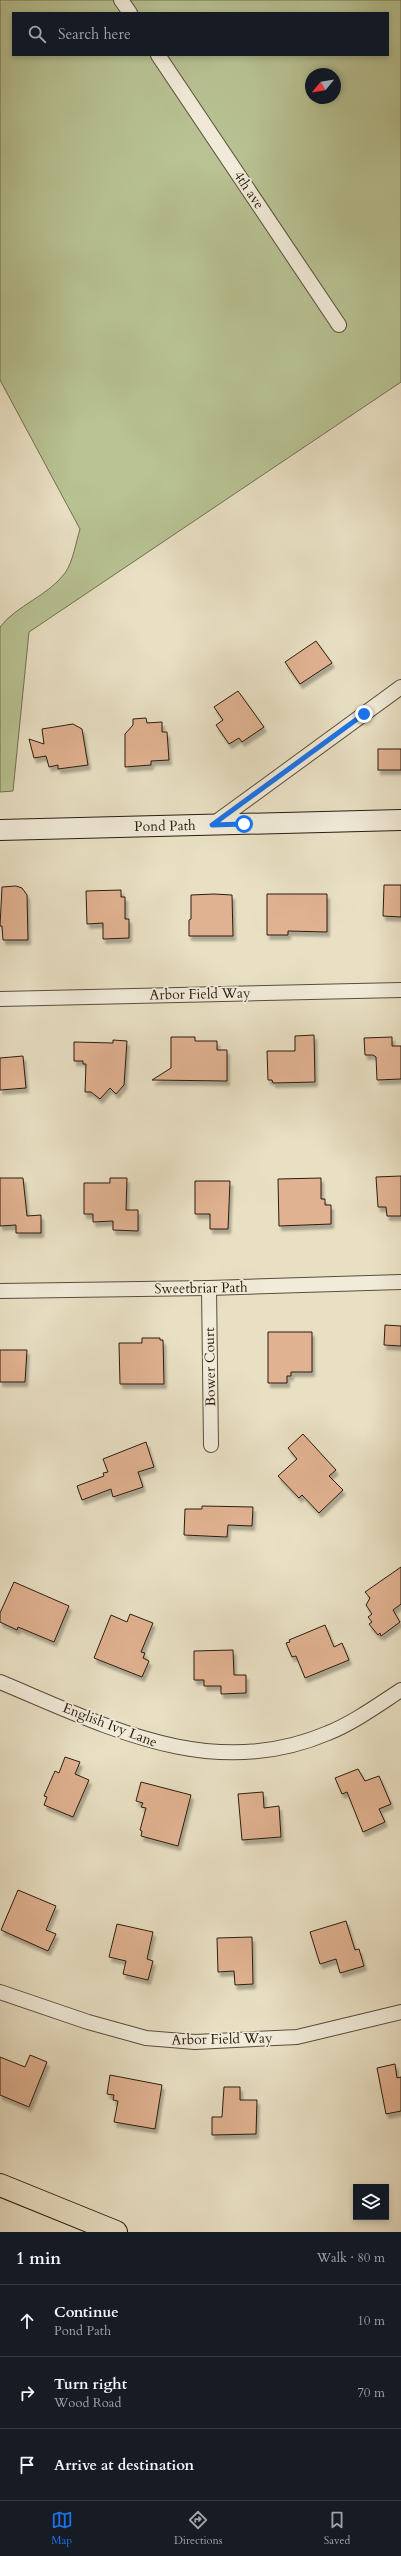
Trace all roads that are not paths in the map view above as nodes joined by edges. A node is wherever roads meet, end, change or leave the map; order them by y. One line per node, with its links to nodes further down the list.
1 (121, 0): 2 (street)
2 (129, 12)
3 (159, 56): 4 (street, 4th ave)
4 (339, 325)
5 (401, 687): 7 (street)
6 (401, 820): 7 (street, Pond Path)
7 (212, 825): 8 (street, Pond Path)
8 (0, 830)
9 (401, 990): 10 (street, Arbor Field Way)
10 (0, 999)
11 (401, 1282): 12 (street, Sweetbriar Path)
12 (209, 1288): 13 (street, Sweetbriar Path); 14 (street, Bower Court)
13 (0, 1291)
14 (211, 1445)
15 (0, 1682): 16 (street, English Ivy Lane)
16 (401, 1690)
17 (0, 1992): 18 (street, Arbor Field Way)
18 (401, 2012)
19 (0, 2185): 20 (highway)
20 (116, 2232)

